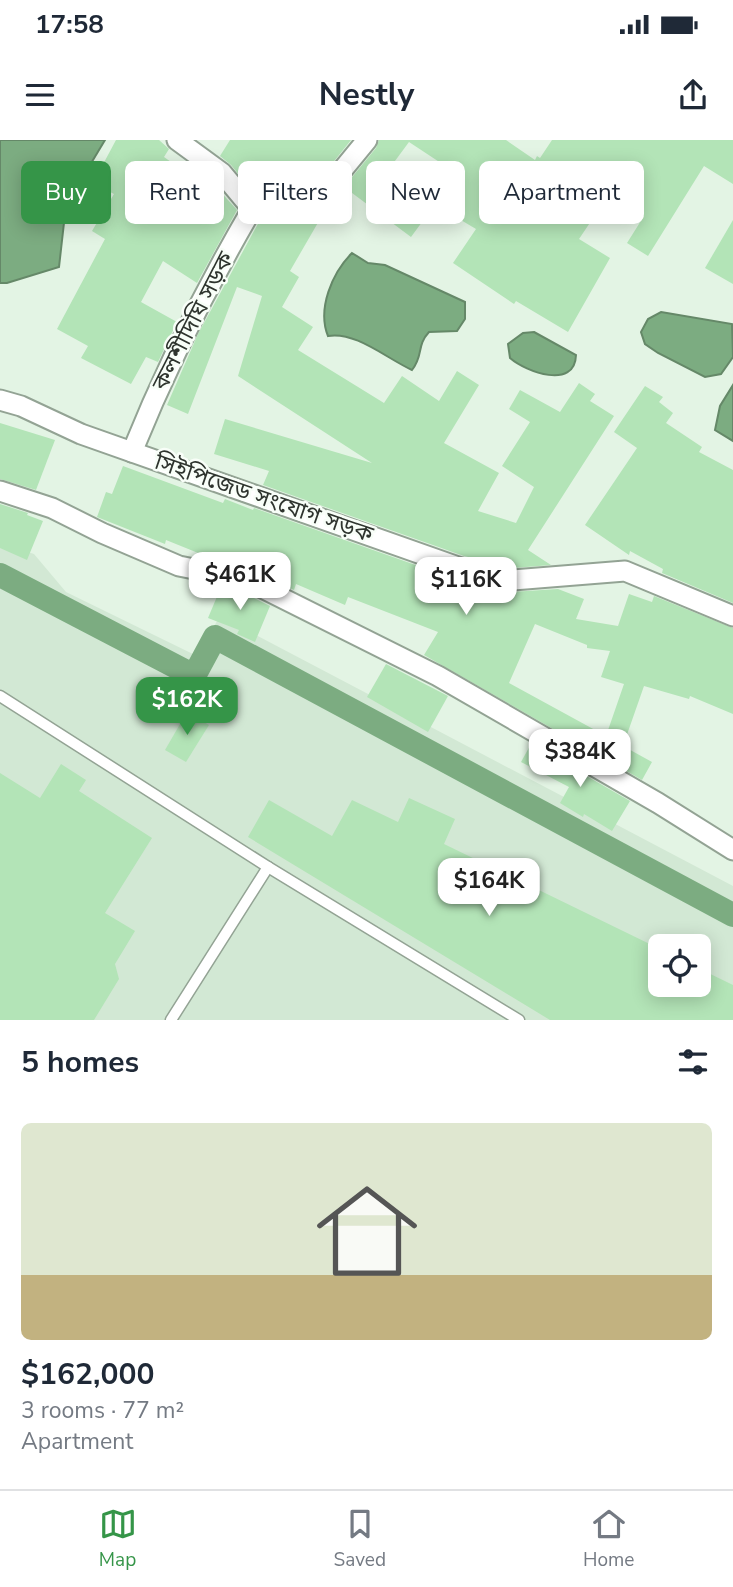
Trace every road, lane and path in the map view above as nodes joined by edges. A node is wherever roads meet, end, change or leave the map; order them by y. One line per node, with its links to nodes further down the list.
1 (177, 140): 4 (street)
2 (367, 140): 3 (street)
3 (350, 161)
4 (238, 192)
5 (243, 224): 7 (street, কলশীদিঘি সড়ক)
6 (0, 400): 7 (street, সিইপিজেড সংযোগ সড়ক)
7 (132, 452): 9 (street, সিইপিজেড সংযোগ সড়ক)
8 (0, 491): 11 (street)
9 (733, 616)
10 (0, 696): 12 (lane)
11 (733, 850)
12 (268, 867): 13 (lane); 14 (lane)
13 (170, 1020)
14 (519, 1020)

